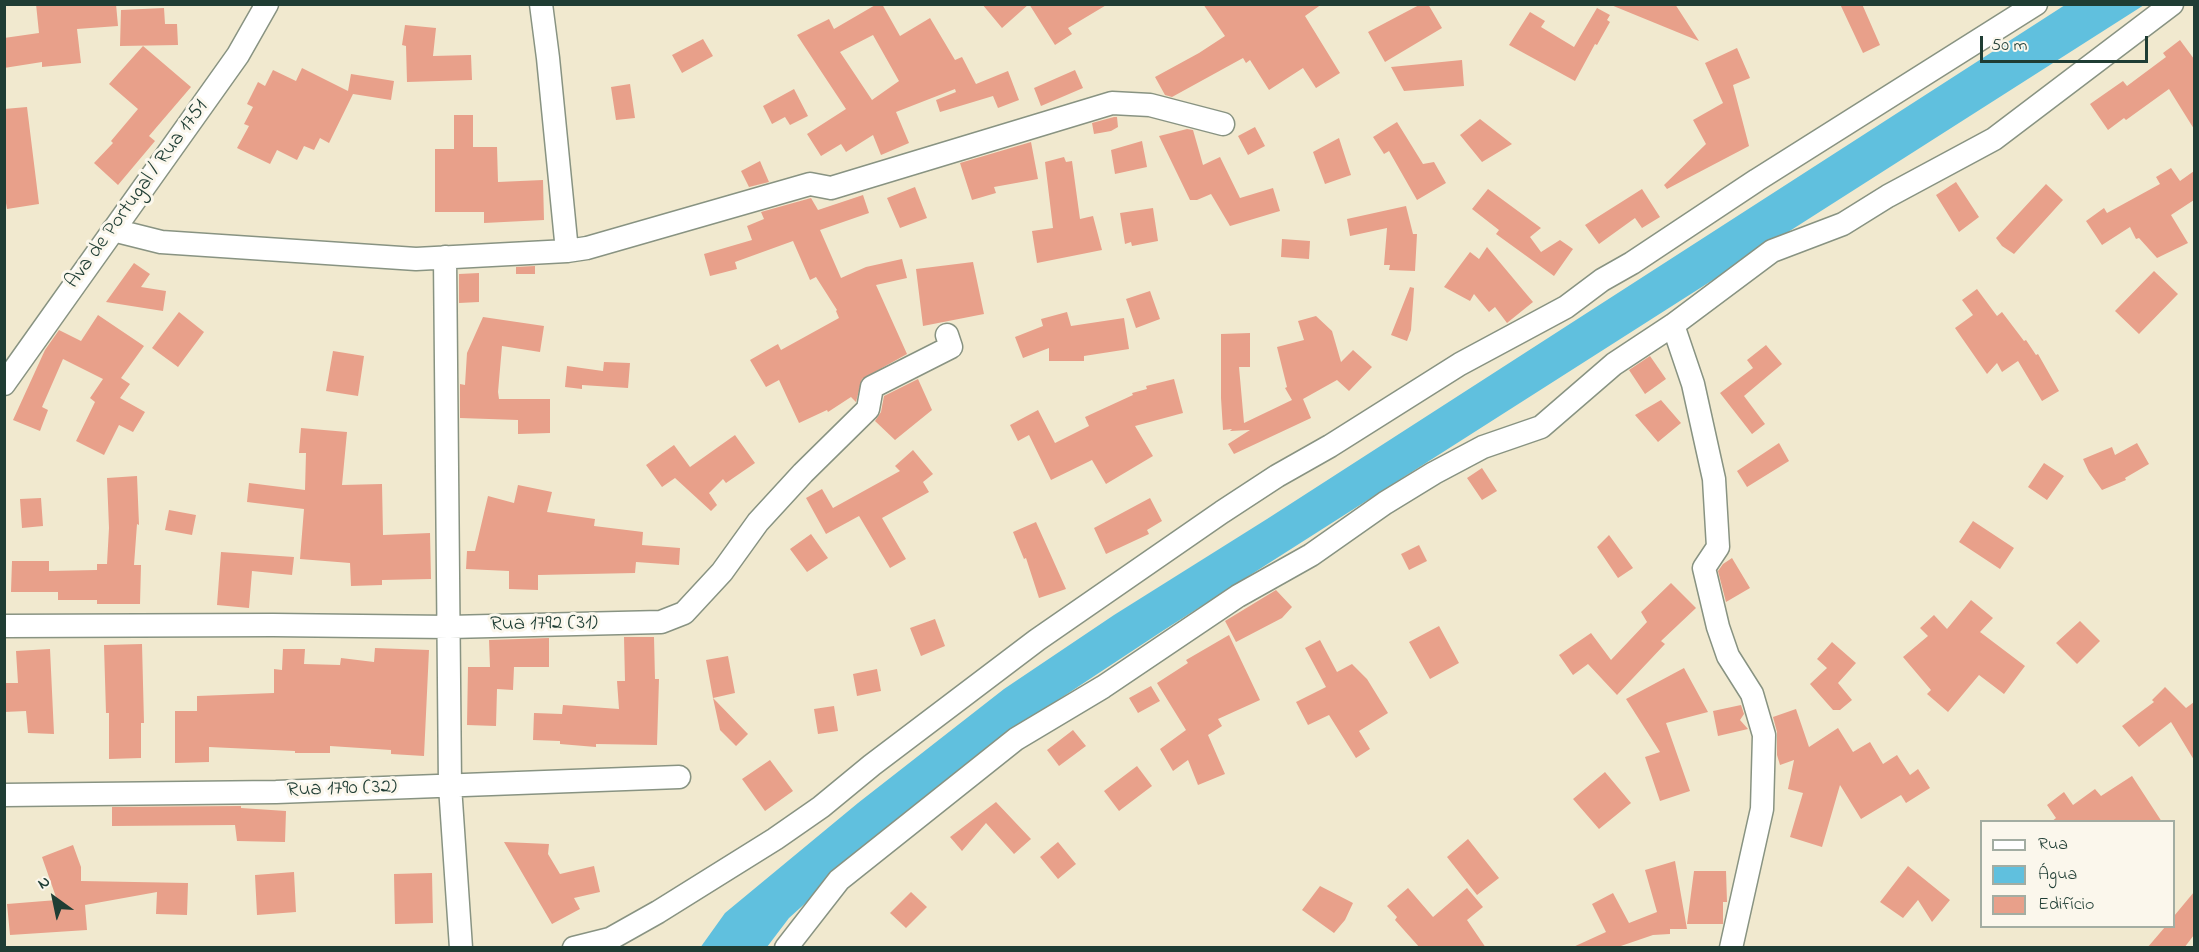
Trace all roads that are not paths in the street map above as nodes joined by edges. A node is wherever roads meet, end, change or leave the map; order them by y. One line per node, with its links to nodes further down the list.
1 (267, 4): 6 (street, Ava de Portugal / Rua 1751)
2 (541, 4): 7 (street)
3 (2036, 4): 18 (street)
4 (2172, 4): 9 (street)
5 (1222, 124): 7 (street)
6 (113, 230): 8 (street); 11 (street, Ava de Portugal / Rua 1751)
7 (567, 250): 8 (street)
8 (445, 257): 13 (street)
9 (1673, 325): 19 (street); 20 (street)
10 (947, 335): 13 (street, Rua 1792 (31))
11 (4, 384)
12 (4, 626): 13 (street, Rua 1792 (31))
13 (449, 627): 15 (street)
14 (679, 777): 15 (street, Rua 1790 (32))
15 (450, 786): 16 (street, Rua 1790 (32)); 17 (street)
16 (4, 795)
17 (461, 948)
18 (574, 948)
19 (786, 948)
20 (1731, 948)

